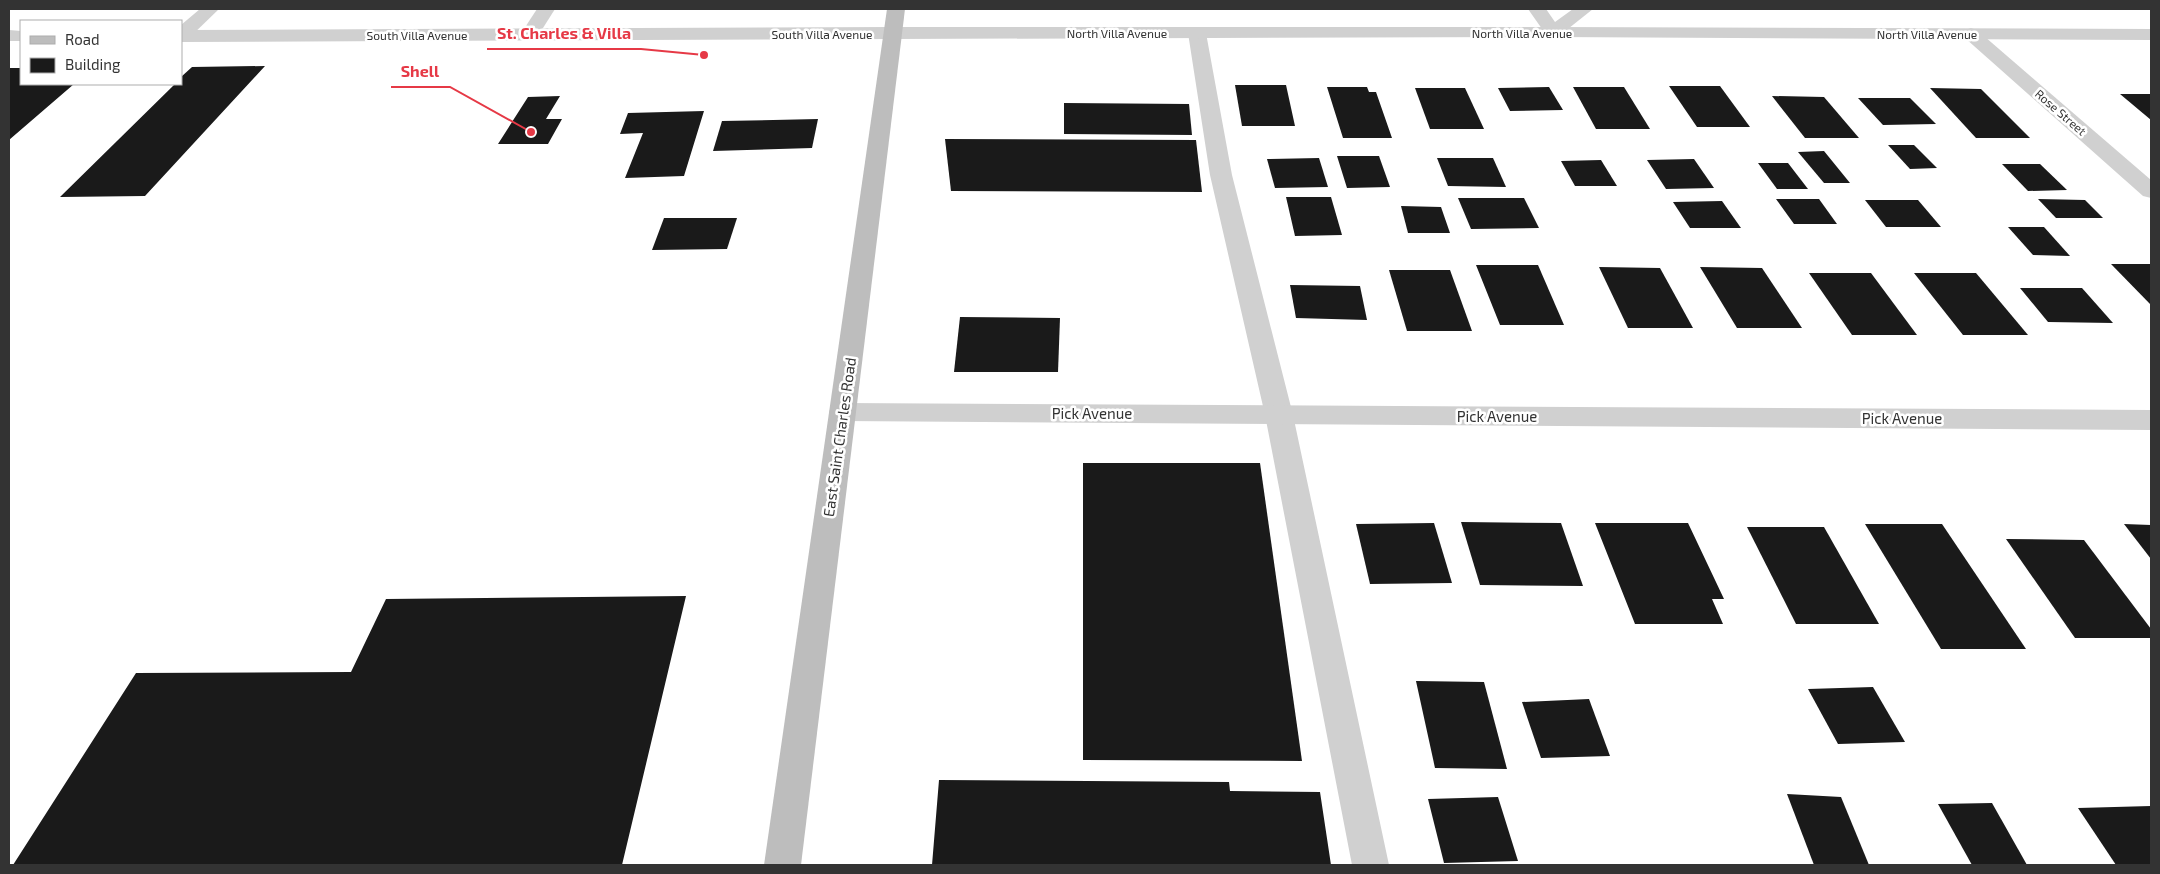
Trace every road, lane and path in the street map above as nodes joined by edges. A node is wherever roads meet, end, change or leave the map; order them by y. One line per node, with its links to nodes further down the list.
1 (210, 9): 8 (street)
2 (546, 9): 9 (street)
3 (1537, 9): 6 (street)
4 (1584, 9): 6 (street)
5 (894, 21): 7 (street, North Villa Avenue); 9 (street, South Villa Avenue); 14 (main road, East Saint Charles Road)
6 (1553, 32): 7 (street, North Villa Avenue); 10 (street, North Villa Avenue)
7 (1197, 33): 15 (street)
8 (182, 34)
9 (529, 34): 11 (street, South Villa Avenue)
10 (1971, 34): 12 (street, North Villa Avenue); 13 (street, Rose Street)
11 (182, 35)
12 (2151, 35)
13 (2151, 191)
14 (842, 412): 15 (street, Pick Avenue); 17 (main road, East Saint Charles Road)
15 (1279, 415): 16 (street, Pick Avenue); 18 (street)
16 (2151, 420)
17 (782, 865)
18 (1370, 865)

